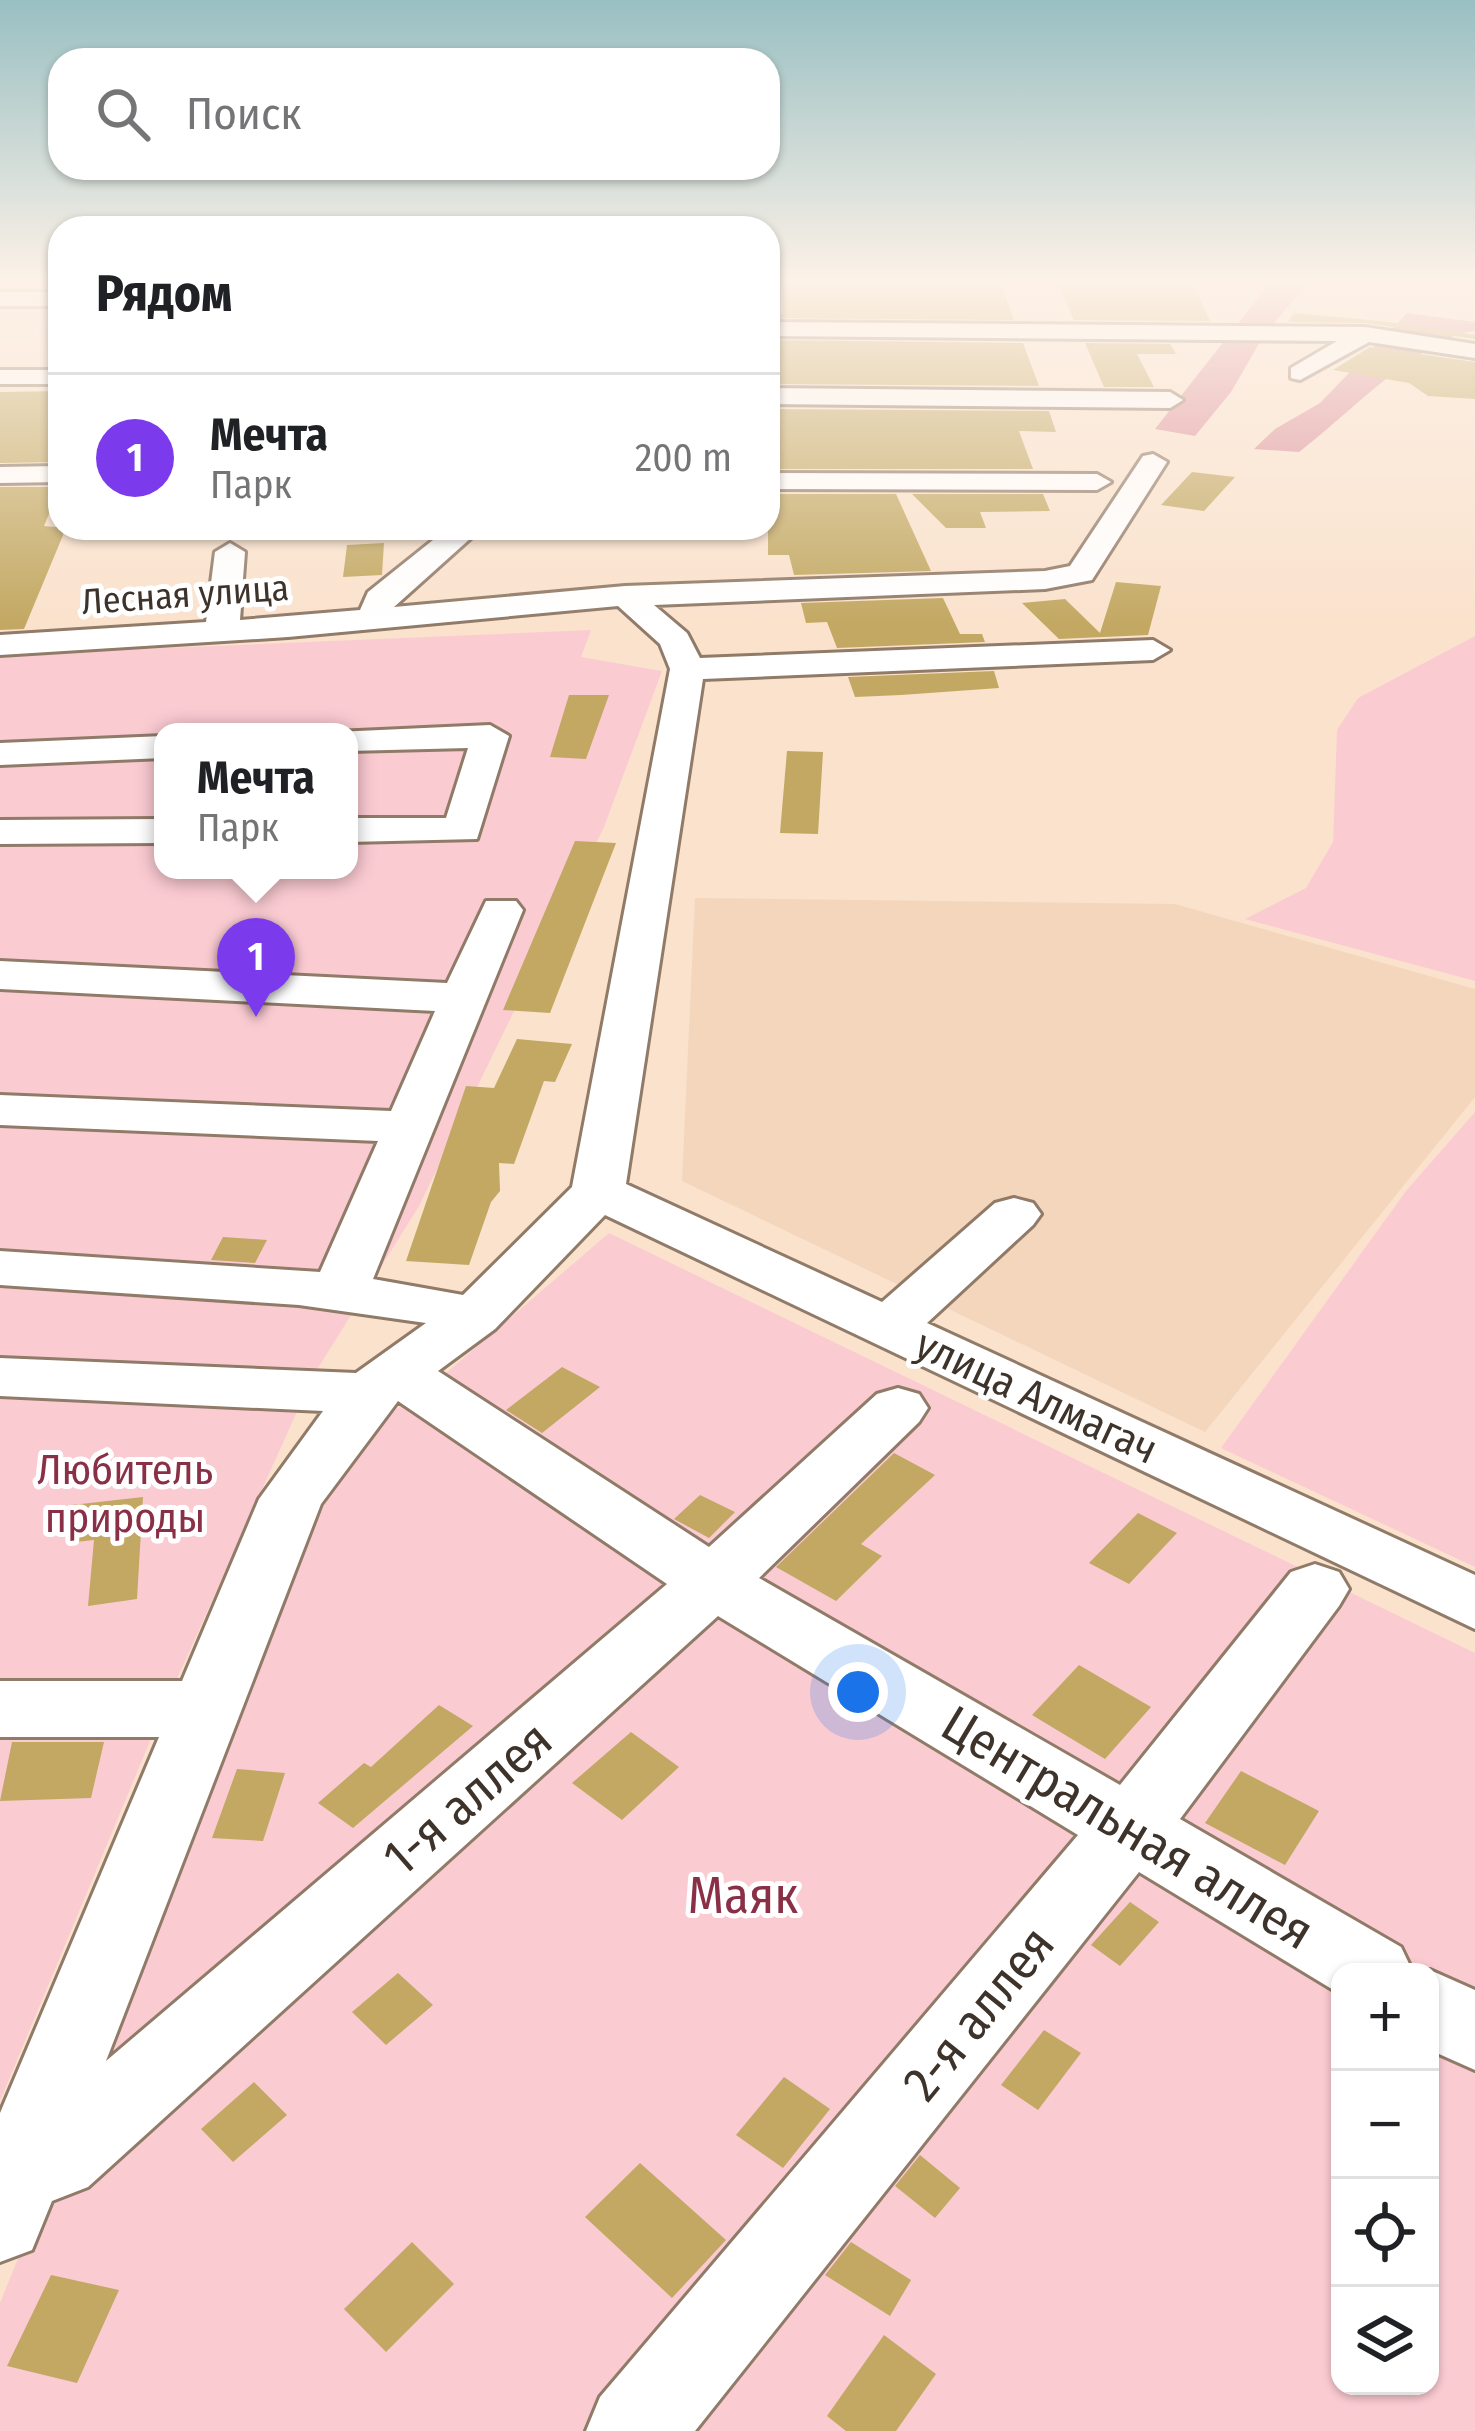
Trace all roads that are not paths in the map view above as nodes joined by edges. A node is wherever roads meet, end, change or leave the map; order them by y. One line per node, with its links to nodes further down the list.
1 (913, 397): 2 (street)
2 (1170, 400)
3 (1153, 462): 10 (street, Лесная улица)
4 (48, 476): 6 (street)
5 (780, 481): 7 (street)
6 (8, 482)
7 (1097, 482)
8 (452, 540): 11 (street)
9 (230, 552): 12 (street)
10 (625, 596): 11 (street, Лесная улица); 15 (street)
11 (375, 618): 12 (street, Лесная улица)
12 (222, 631): 13 (street, Лесная улица)
13 (0, 645)
14 (1153, 650): 15 (street)
15 (687, 669): 27 (street)
16 (358, 740): 19 (street)
17 (154, 747): 18 (street)
18 (0, 754)
19 (358, 830)
20 (154, 831): 21 (street)
21 (0, 832)
22 (501, 910): 24 (street)
23 (0, 975): 24 (street)
24 (460, 998): 26 (street)
25 (0, 1110): 26 (street)
26 (411, 1127): 30 (street)
27 (598, 1191): 31 (street); 32 (street, улица Алмагач)
28 (1014, 1214): 32 (street)
29 (0, 1268): 30 (street)
30 (339, 1293): 31 (street)
31 (475, 1316): 34 (street)
32 (888, 1327): 38 (street, улица Алмагач)
33 (0, 1377): 34 (street)
34 (383, 1383): 36 (street, Центральная аллея); 40 (street)
35 (898, 1408): 36 (street, 1-я аллея)
36 (713, 1582): 41 (street, Центральная аллея); 45 (street, 1-я аллея)
37 (1315, 1589): 41 (street, 2-я аллея)
38 (1475, 1604)
39 (0, 1709): 40 (street)
40 (210, 1709): 45 (street)
41 (1131, 1827): 42 (street, Центральная аллея); 46 (street, 2-я аллея)
42 (1358, 1963)
43 (1439, 2011): 44 (street)
44 (1475, 2033)
45 (7, 2183)
46 (634, 2431)

